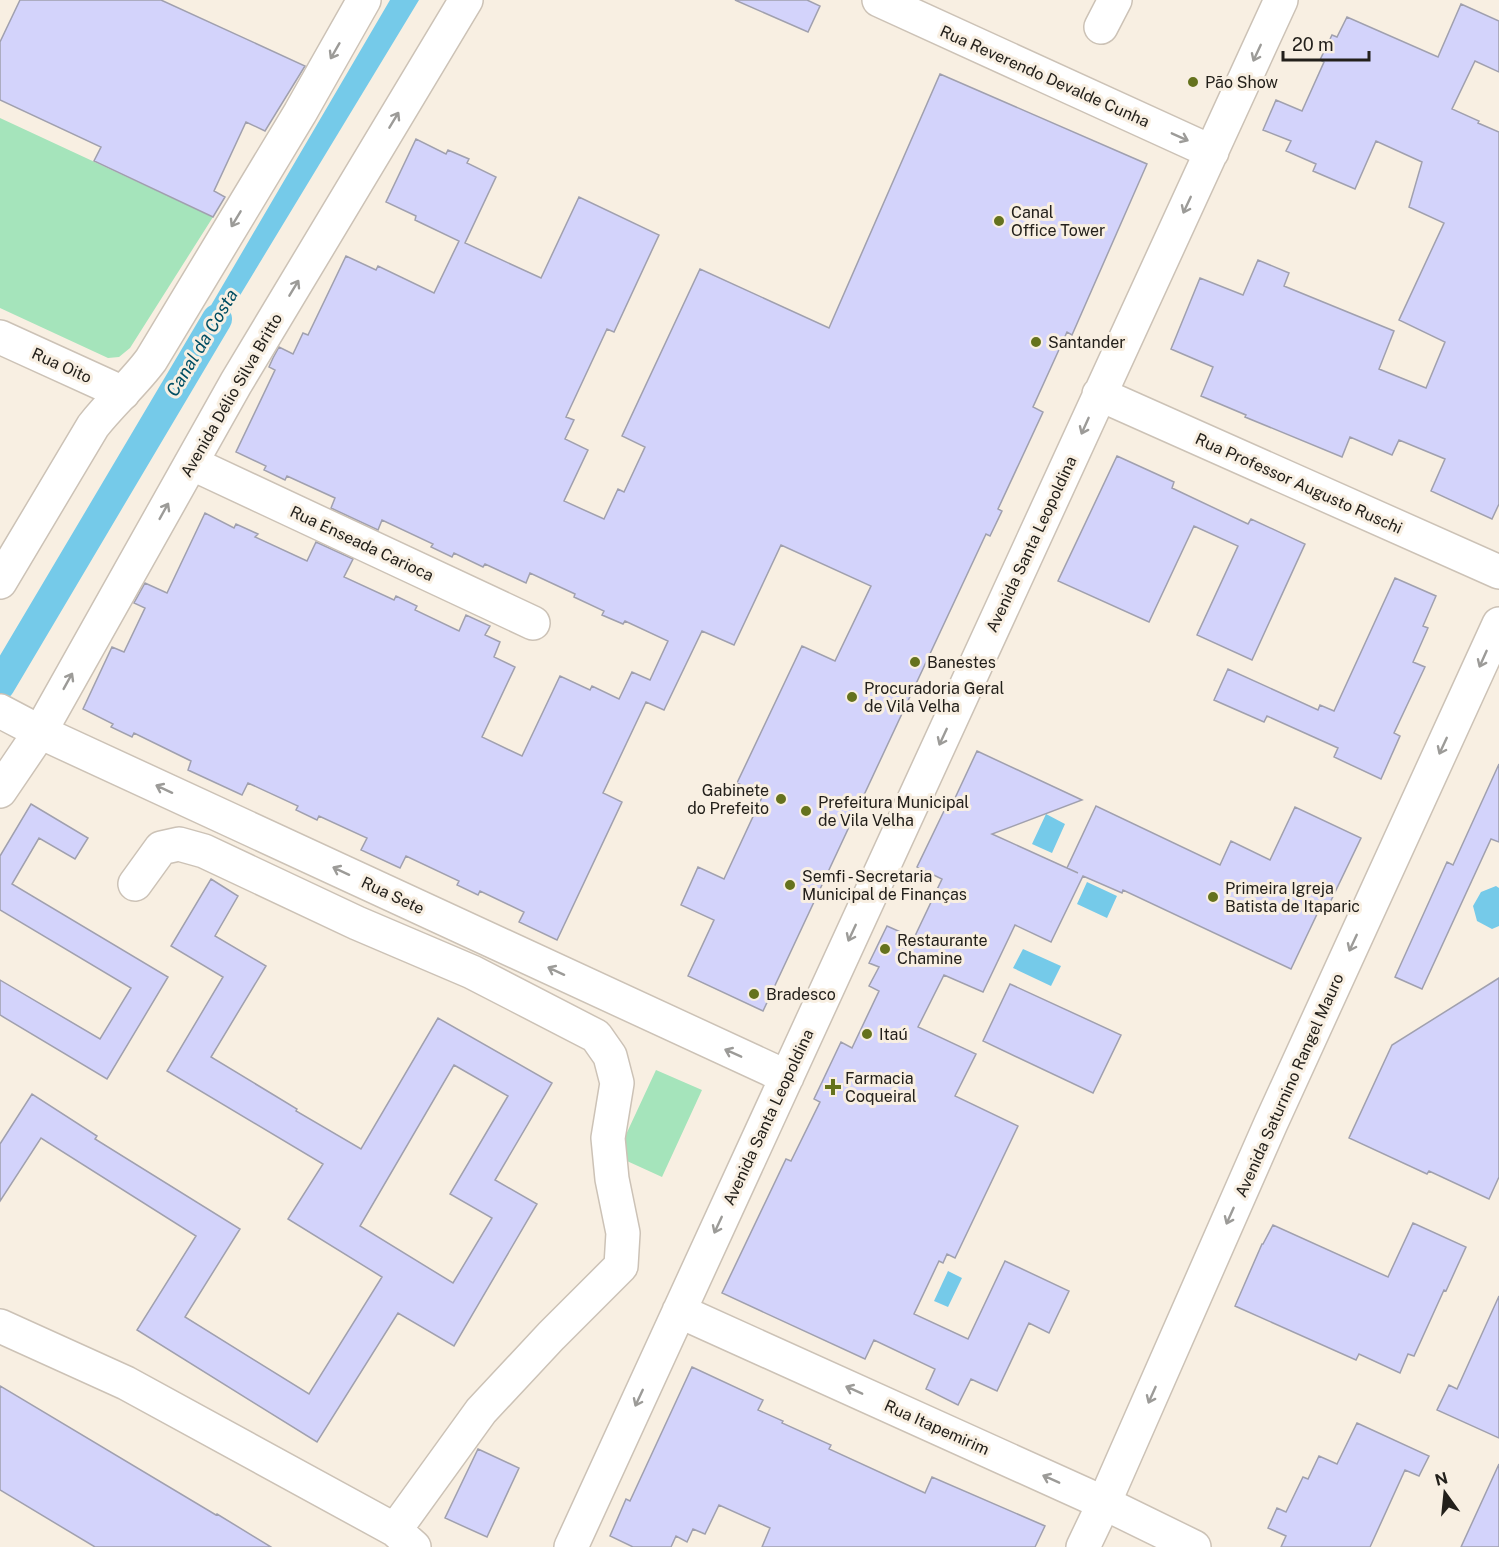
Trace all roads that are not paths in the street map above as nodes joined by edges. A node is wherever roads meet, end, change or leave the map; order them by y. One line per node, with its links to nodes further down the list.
1 (364, 0): 8 (street, one-way to 8)
2 (466, 0): 10 (street, Avenida Délio Silva Britto, one-way to 2)
3 (879, 0): 5 (street, Rua Reverendo Devalde Cunha)
4 (1281, 0): 6 (street, Avenida Santa Leopoldina, one-way to 6)
5 (934, 11): 6 (street, Rua Reverendo Devalde Cunha, one-way to 6)
6 (1212, 152): 9 (street, Avenida Santa Leopoldina, one-way to 9)
7 (0, 337): 8 (street, Rua Oito)
8 (123, 393): 12 (street)
9 (1099, 394): 11 (street, Rua Professor Augusto Ruschi); 19 (street, Avenida Santa Leopoldina, one-way to 19)
10 (191, 463): 13 (street, Rua Enseada Carioca); 16 (street, Avenida Délio Silva Britto, one-way to 10)
11 (1499, 572)
12 (0, 582)
13 (533, 623)
14 (1499, 624): 22 (street, Avenida Saturnino Rangel Mauro, one-way to 22)
15 (5, 713): 16 (street, Rua Sete)
16 (40, 732): 17 (street, Avenida Délio Silva Britto); 19 (street, Rua Sete, one-way to 16)
17 (0, 791)
18 (135, 884): 23 (street)
19 (787, 1077): 20 (street, Avenida Santa Leopoldina, one-way to 20)
20 (679, 1311): 22 (street, Rua Itapemirim, one-way to 20); 24 (street, Avenida Santa Leopoldina, one-way to 24)
21 (0, 1326): 23 (street)
22 (1104, 1503): 25 (street, Avenida Saturnino Rangel Mauro); 26 (street, Rua Itapemirim)
23 (404, 1538)
24 (571, 1547)
25 (1083, 1547)
26 (1194, 1547)

